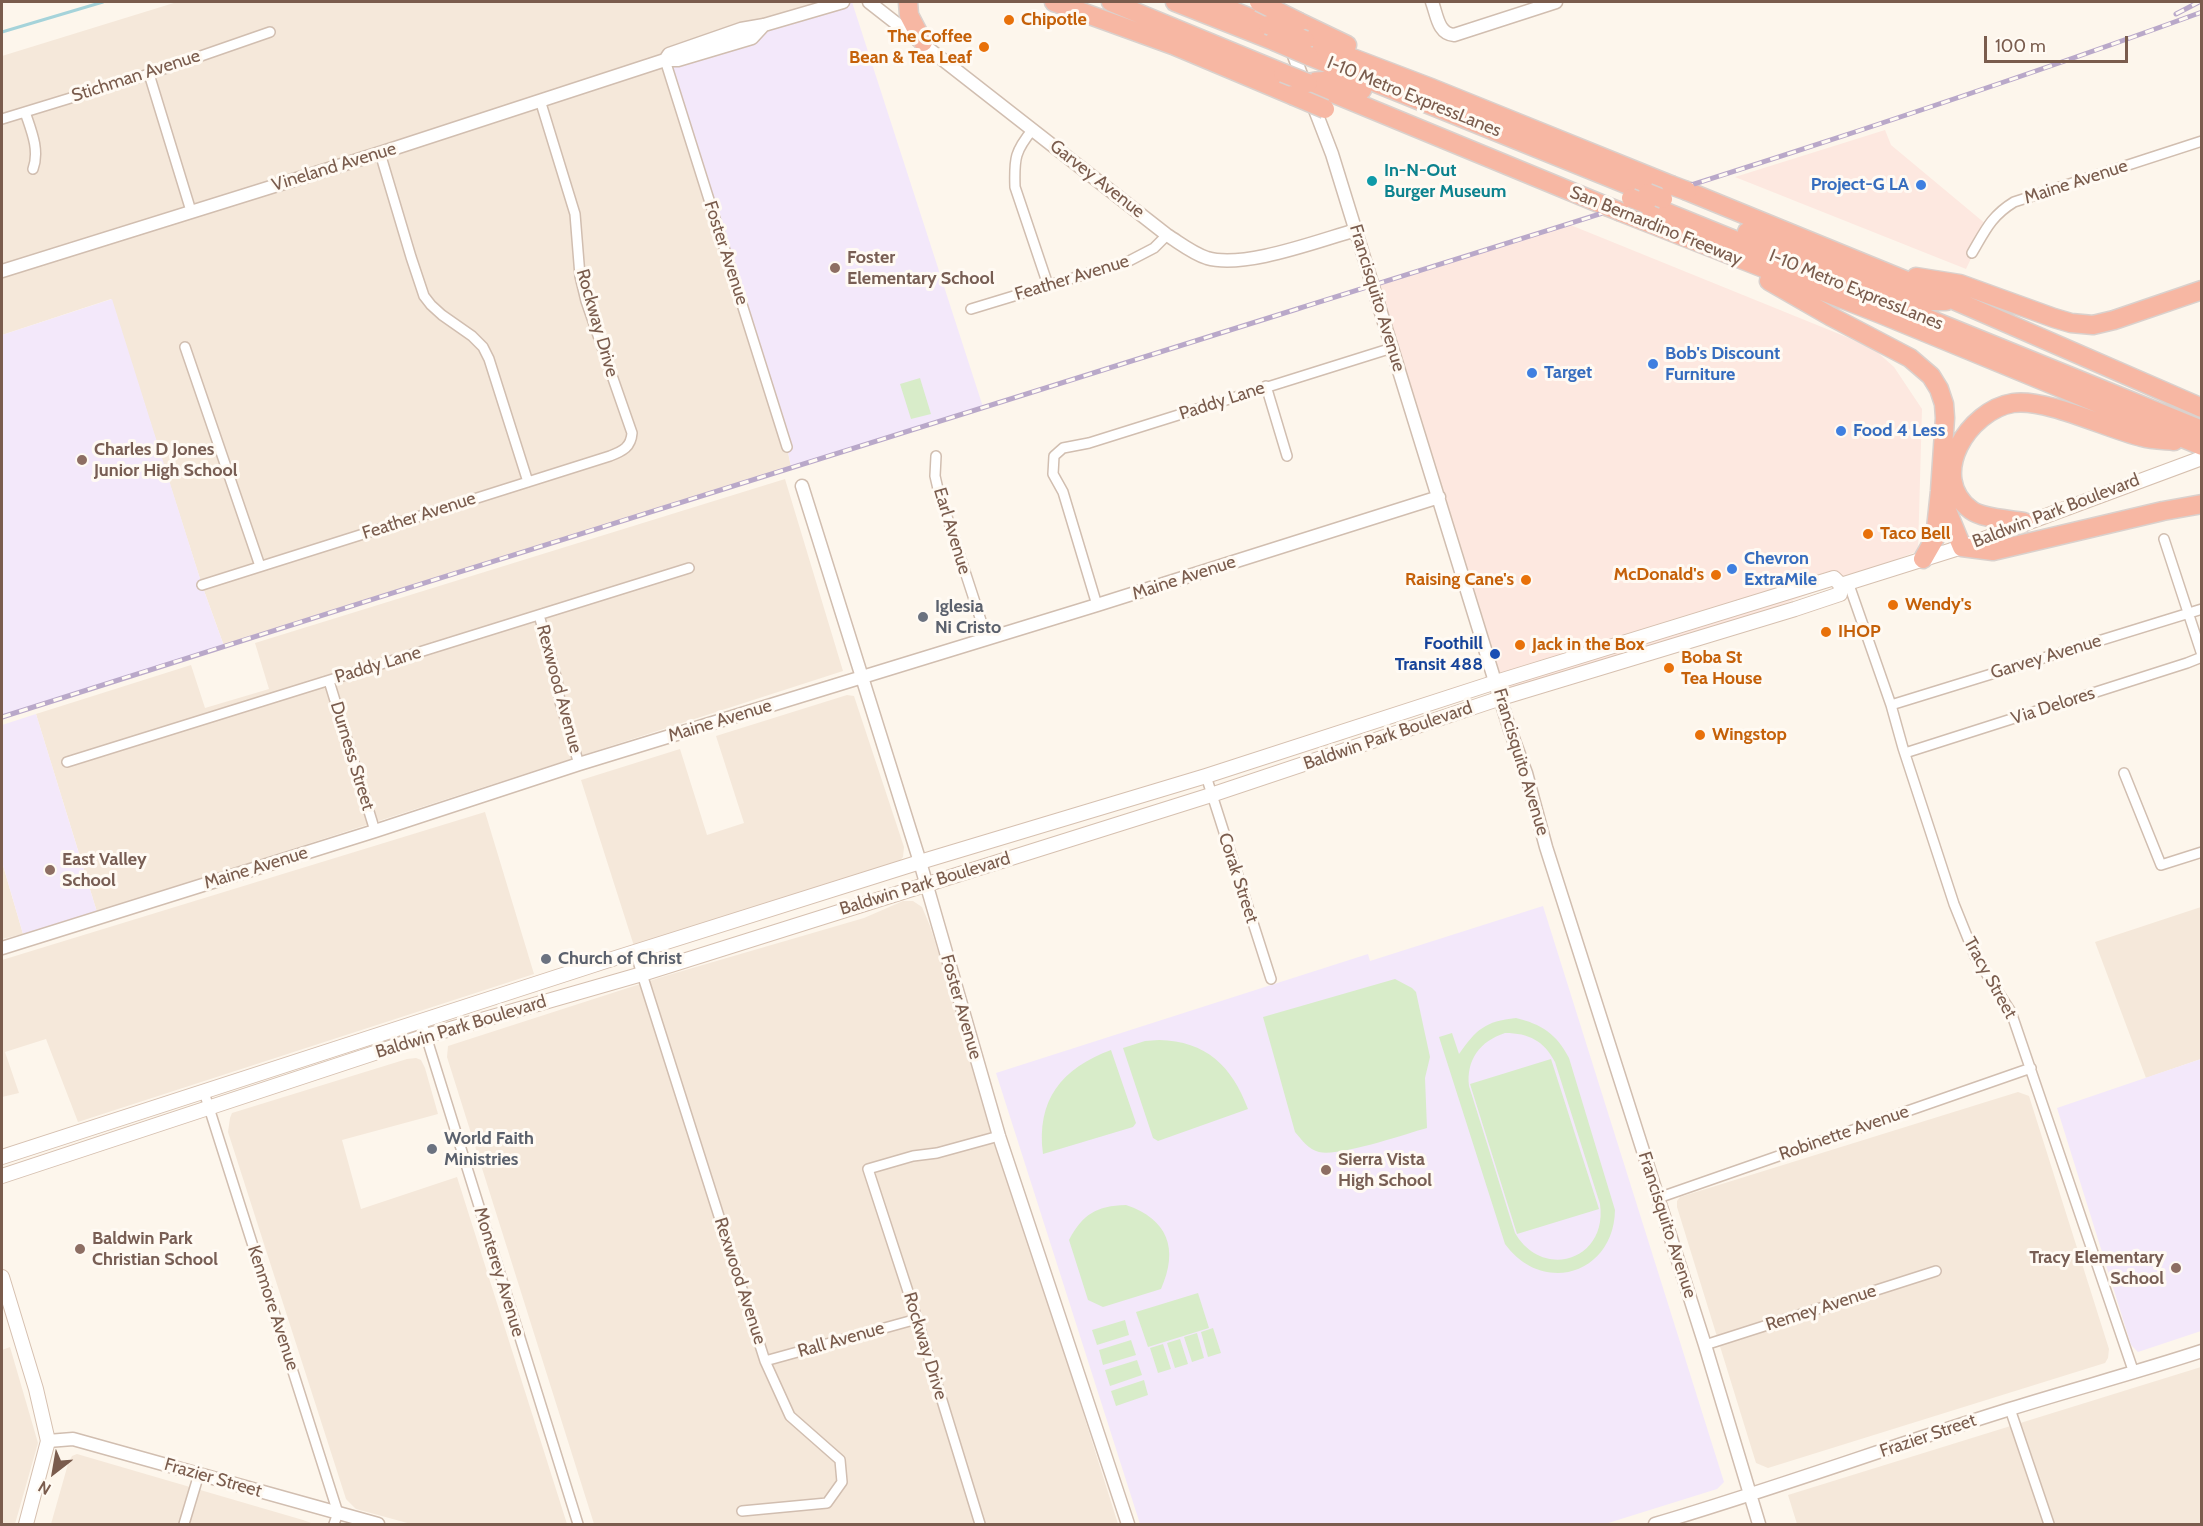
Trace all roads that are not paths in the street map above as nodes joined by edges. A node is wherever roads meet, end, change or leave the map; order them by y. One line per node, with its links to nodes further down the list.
1 (843, 2): 16 (street, Vineland Avenue)
2 (869, 2): 14 (street, Garvey Avenue)
3 (908, 2): 14 (highway)
4 (1054, 2): 21 (highway, bridge)
5 (1111, 2): 18 (highway, San Bernardino Freeway, bridge)
6 (1175, 2): 13 (highway)
7 (1211, 2): 13 (highway, San Bernardino Freeway)
8 (1259, 2): 19 (highway, bridge)
9 (1276, 2): 30 (street, Francisquito Avenue)
10 (1432, 2): 11 (street)
11 (1556, 2)
12 (270, 32): 17 (street, Stichman Avenue)
13 (1271, 33): 15 (highway, San Bernardino Freeway, bridge)
14 (923, 42): 24 (street, Garvey Avenue)
15 (1307, 48): 19 (highway, San Bernardino Freeway); 28 (highway, I-10 Metro ExpressLanes)
16 (665, 60): 20 (street, Vineland Avenue); 46 (street, Foster Avenue)
17 (149, 74): 22 (street, Stichman Avenue); 29 (street)
18 (1315, 84): 21 (highway, San Bernardino Freeway); 28 (highway, I-10 Metro ExpressLanes)
19 (1431, 88): 28 (highway, San Bernardino Freeway)
20 (540, 100): 26 (street, Vineland Avenue); 44 (street, Rockway Drive)
21 (1362, 105): 28 (highway, San Bernardino Freeway)
22 (25, 112): 23 (street, Stichman Avenue); 27 (street)
23 (2, 119)
24 (1033, 129): 31 (street, Garvey Avenue); 36 (street)
25 (2202, 141): 33 (street, Maine Avenue)
26 (380, 153): 29 (street, Vineland Avenue); 49 (street)
27 (33, 169)
28 (1647, 199): 32 (highway, San Bernardino Freeway); 35 (highway, San Bernardino Freeway); 38 (highway, I-10 Metro ExpressLanes); 45 (highway, I-10 Metro ExpressLanes)
29 (191, 212): 34 (street, Vineland Avenue)
30 (1356, 230): 31 (street, Garvey Avenue); 41 (street, Francisquito Avenue)
31 (1167, 235): 36 (street, Feather Avenue)
32 (1718, 251): 45 (highway, San Bernardino Freeway); 51 (highway)
33 (1972, 253)
34 (2, 271)
35 (1882, 272): 37 (highway); 38 (highway, San Bernardino Freeway)
36 (1048, 285): 39 (street, Feather Avenue)
37 (2202, 290)
38 (1956, 301): 43 (highway, San Bernardino Freeway)
39 (971, 309)
40 (185, 347): 58 (street)
41 (1392, 348): 42 (street, Paddy Lane); 52 (street, Francisquito Avenue)
42 (1266, 386): 48 (street); 62 (street, Paddy Lane)
43 (2202, 408)
44 (631, 440): 49 (street, Feather Avenue)
45 (2199, 444): 54 (main road, Baldwin Park Boulevard); 54 (highway)
46 (787, 447)
47 (936, 456): 67 (street, Earl Avenue)
48 (1287, 456)
49 (528, 482): 58 (street, Feather Avenue)
50 (802, 486): 70 (street, Foster Avenue)
51 (1940, 491): 56 (highway); 57 (highway)
52 (1439, 497): 62 (street, Maine Avenue); 72 (street, Francisquito Avenue)
53 (2202, 504): 56 (highway)
54 (2024, 522): 56 (main road, Baldwin Park Boulevard)
55 (2164, 539): 64 (street)
56 (1962, 547): 57 (main road, Baldwin Park Boulevard)
57 (1923, 559): 60 (main road, Baldwin Park Boulevard)
58 (260, 566): 61 (street, Feather Avenue)
59 (689, 568): 65 (street, Paddy Lane)
60 (1844, 584): 66 (main road, Baldwin Park Boulevard); 69 (main road, Baldwin Park Boulevard); 74 (street, Tracy Street)
61 (202, 585)
62 (1097, 605): 67 (street, Maine Avenue)
63 (2202, 609): 64 (street, Garvey Avenue)
64 (2187, 613): 68 (street); 74 (street, Garvey Avenue)
65 (540, 615): 71 (street, Paddy Lane); 77 (street, Rexwood Avenue)
66 (1683, 625): 69 (main road); 72 (main road, Baldwin Park Boulevard)
67 (987, 639): 70 (street, Maine Avenue)
68 (2202, 656): 75 (street, Via Delores)
69 (1632, 658): 73 (main road, Baldwin Park Boulevard)
70 (862, 678): 77 (street, Maine Avenue); 83 (street, Foster Avenue)
71 (329, 681): 76 (street, Paddy Lane); 81 (street, Durness Street)
72 (1496, 682): 73 (street, Francisquito Avenue); 79 (main road, Baldwin Park Boulevard)
73 (1501, 698): 80 (main road, Baldwin Park Boulevard); 97 (street, Francisquito Avenue)
74 (1891, 705): 75 (street, Tracy Street)
75 (1905, 753): 91 (street, Tracy Street)
76 (67, 762)
77 (579, 764): 81 (street, Maine Avenue)
78 (2124, 773): 82 (street)
79 (1206, 776): 80 (street, Corak Street); 83 (main road, Baldwin Park Boulevard)
80 (1211, 795): 84 (main road, Baldwin Park Boulevard); 88 (street, Corak Street)
81 (375, 831): 85 (street, Maine Avenue)
82 (2202, 852)
83 (920, 862): 84 (street, Foster Avenue); 86 (main road, Baldwin Park Boulevard)
84 (926, 884): 87 (main road, Baldwin Park Boulevard); 94 (street, Foster Avenue)
85 (2, 948)
86 (635, 952): 87 (street, Rexwood Avenue); 89 (main road, Baldwin Park Boulevard)
87 (642, 974): 90 (main road, Baldwin Park Boulevard); 103 (street, Rexwood Avenue)
88 (1271, 979)
89 (421, 1020): 90 (street, Monterey Avenue); 92 (main road, Baldwin Park Boulevard)
90 (426, 1036): 93 (main road, Baldwin Park Boulevard); 114 (street, Monterey Avenue)
91 (2031, 1068): 97 (street, Robinette Avenue); 104 (street, Tracy Street)
92 (204, 1092): 93 (street, Kenmore Avenue); 95 (main road, Baldwin Park Boulevard)
93 (210, 1108): 96 (main road, Baldwin Park Boulevard); 110 (street, Kenmore Avenue)
94 (999, 1136): 100 (street, Rockway Drive); 116 (street, Foster Avenue)
95 (2, 1157)
96 (2, 1176)
97 (1658, 1198): 101 (street, Francisquito Avenue)
98 (1936, 1271): 101 (street, Remey Avenue)
99 (2, 1277): 106 (main road)
100 (917, 1319): 103 (street, Rall Avenue); 115 (street, Rockway Drive)
101 (1706, 1345): 108 (street, Francisquito Avenue)
102 (2202, 1351): 104 (street, Frazier Street)
103 (765, 1361): 109 (street, Rexwood Avenue)
104 (2134, 1373): 105 (street, Frazier Street)
105 (2010, 1408): 108 (street, Frazier Street); 119 (street)
106 (48, 1441): 107 (street, Frazier Street); 111 (main road)
107 (199, 1474): 110 (street, Frazier Street); 112 (street)
108 (1751, 1496): 117 (street, Frazier Street); 118 (street, Francisquito Avenue)
109 (742, 1511)
110 (336, 1519): 113 (street, Frazier Street)
111 (26, 1524)
112 (184, 1524)
113 (378, 1524)
114 (578, 1524)
115 (980, 1524)
116 (1128, 1524)
117 (1655, 1524)
118 (1759, 1524)
119 (2049, 1524)

